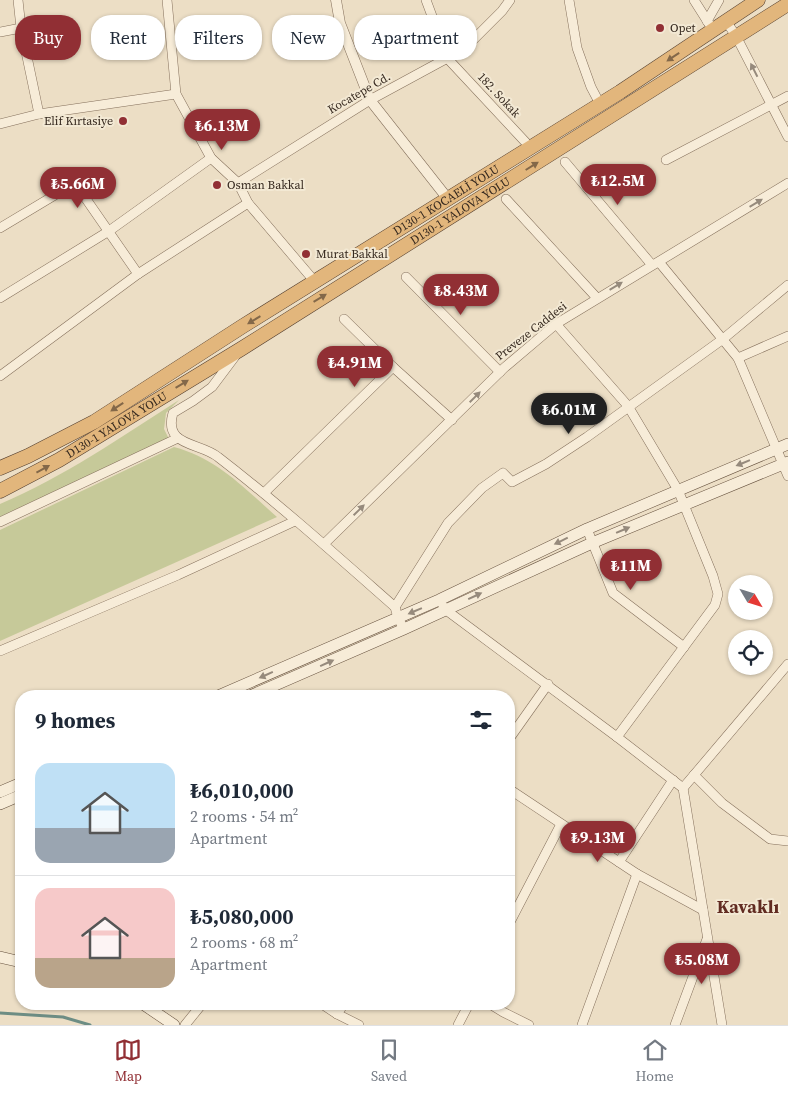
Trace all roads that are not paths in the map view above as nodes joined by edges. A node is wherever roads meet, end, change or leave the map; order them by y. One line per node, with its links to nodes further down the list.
1 (18, 0): 13 (street)
2 (167, 0): 24 (street)
3 (336, 0): 26 (street)
4 (426, 0): 14 (street)
5 (499, 0): 12 (street)
6 (510, 0): 12 (street, Kocatepe Cd.)
7 (569, 0): 27 (street)
8 (694, 0): 16 (street)
9 (719, 0): 16 (street)
10 (758, 0): 15 (highway, D130-1 KOCAELİ YOLU)
11 (788, 4): 20 (highway, D130-1 YALOVA YOLU)
12 (502, 11): 19 (street, Kocatepe Cd.)
13 (20, 15)
14 (432, 15)
15 (726, 21): 16 (highway, D130-1 KOCAELİ YOLU); 20 (street)
16 (710, 25): 27 (highway, D130-1 KOCAELİ YOLU, one-way to 27)
17 (15, 29): 18 (street)
18 (0, 32)
19 (477, 36)
20 (736, 36): 28 (street, one-way to 20); 54 (highway, D130-1 YALOVA YOLU, one-way to 20)
21 (28, 60): 29 (street)
22 (444, 60): 26 (street, Kocatepe Cd.)
23 (450, 60): 32 (street, 182. Sokak)
24 (176, 94): 29 (street); 33 (street)
25 (788, 96): 28 (street)
26 (370, 100): 36 (street, Kocatepe Cd.); 38 (street)
27 (600, 104): 32 (highway, D130-1 KOCAELİ YOLU)
28 (771, 104): 31 (street); 34 (street)
29 (39, 114): 30 (street)
30 (0, 124)
31 (788, 137)
32 (531, 148): 38 (highway, D130-1 KOCAELİ YOLU)
33 (211, 158): 36 (street); 42 (street)
34 (666, 160)
35 (565, 162): 43 (street)
36 (238, 182): 40 (street)
37 (788, 183): 43 (street, Preveze Caddesi, one-way to 37)
38 (448, 199): 46 (highway, D130-1 KOCAELİ YOLU)
39 (506, 199): 49 (street)
40 (248, 203): 44 (street); 46 (street)
41 (0, 228): 42 (street)
42 (108, 231): 44 (street); 48 (street)
43 (656, 263): 49 (street, Preveze Caddesi, one-way to 43); 53 (street)
44 (138, 274): 58 (street)
45 (406, 277): 57 (street)
46 (316, 282): 65 (highway, D130-1 KOCAELİ YOLU, one-way to 65)
47 (788, 285): 53 (street)
48 (0, 298)
49 (597, 298): 51 (street, Preveze Caddesi)
50 (344, 319): 56 (street)
51 (556, 324): 57 (street, Preveze Caddesi); 59 (street)
52 (788, 336): 55 (street)
53 (722, 339): 55 (street); 59 (street)
54 (241, 349): 61 (street); 68 (highway, D130-1 YALOVA YOLU, one-way to 54)
55 (738, 358): 63 (street)
56 (393, 367): 60 (street); 69 (street)
57 (500, 372): 60 (street, Preveze Caddesi, one-way to 57)
58 (0, 376)
59 (628, 406): 67 (street); 78 (street)
60 (452, 420): 75 (street, Preveze Caddesi, one-way to 60)
61 (178, 438): 69 (street); 72 (street)
62 (788, 444): 63 (main road)
63 (777, 449): 64 (street); 67 (main road, one-way to 67)
64 (786, 463): 66 (street); 70 (main road)
65 (0, 468)
66 (788, 476)
67 (678, 490): 70 (street); 73 (main road)
68 (0, 491)
69 (264, 493): 71 (street)
70 (684, 504): 74 (main road, one-way to 70); 80 (street)
71 (295, 521): 75 (street); 81 (street)
72 (0, 522)
73 (587, 528): 74 (street); 76 (main road, one-way to 76)
74 (592, 542): 77 (main road, one-way to 74); 80 (street)
75 (324, 544): 78 (street)
76 (439, 600): 77 (street); 78 (main road, one-way to 78)
77 (446, 610): 79 (main road); 83 (street)
78 (396, 612): 79 (street); 84 (main road, one-way to 84)
79 (404, 629): 85 (main road, one-way to 79)
80 (684, 647): 87 (street)
81 (0, 651)
82 (788, 664): 88 (street)
83 (548, 684): 86 (street); 87 (street)
84 (231, 690)
85 (264, 690)
86 (515, 731)
87 (617, 737): 89 (street)
88 (694, 776): 91 (street); 97 (street)
89 (673, 780): 91 (street); 98 (street)
90 (15, 786): 92 (main road)
91 (683, 788): 100 (street)
92 (0, 792)
93 (515, 793): 96 (street)
94 (15, 798): 95 (main road)
95 (0, 804)
96 (561, 824): 98 (street); 101 (street)
97 (788, 841)
98 (619, 862): 99 (street)
99 (638, 874): 100 (street); 117 (street)
100 (703, 910): 102 (street)
101 (515, 912)
102 (708, 938): 118 (street); 119 (street)
103 (0, 957): 104 (main road)
104 (15, 961)
105 (152, 1010): 112 (main road)
106 (197, 1010): 113 (street)
107 (331, 1010): 111 (street)
108 (340, 1010): 111 (street)
109 (466, 1010): 115 (street)
110 (500, 1010): 116 (street)
111 (337, 1014): 114 (street)
112 (174, 1025)
113 (185, 1025)
114 (359, 1025)
115 (458, 1025)
116 (529, 1025)
117 (582, 1025)
118 (675, 1025)
119 (722, 1025)

